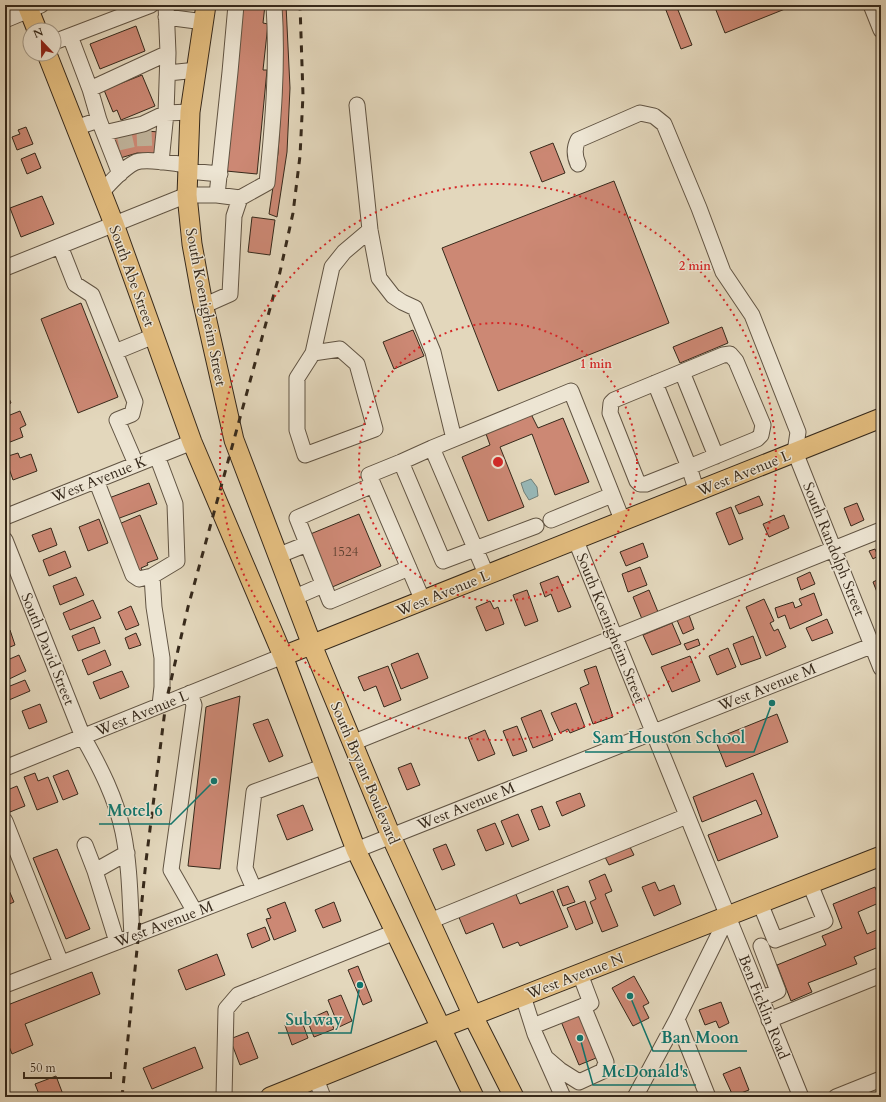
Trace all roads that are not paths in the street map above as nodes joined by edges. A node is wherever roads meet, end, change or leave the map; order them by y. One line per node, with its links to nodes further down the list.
1 (151, 5): 11 (street)
2 (236, 5): 27 (street)
3 (274, 5): 31 (street)
4 (871, 5): 10 (street)
5 (33, 7): 8 (street); 9 (main road)
6 (166, 11): 7 (street); 13 (street)
7 (205, 13): 15 (main road, South Koenigheim Street)
8 (5, 20)
9 (36, 22)
10 (881, 30)
11 (70, 36): 12 (street); 17 (street)
12 (62, 39)
13 (168, 53): 16 (street); 17 (street)
14 (50, 62): 22 (main road, South Abe Street)
15 (197, 70): 16 (street); 19 (main road, South Koenigheim Street)
16 (168, 73): 20 (street)
17 (90, 89): 21 (street)
18 (357, 105): 33 (street)
19 (190, 112): 20 (street); 26 (main road, South Koenigheim Street)
20 (166, 113): 21 (street); 23 (street)
21 (102, 126): 22 (street); 25 (street)
22 (76, 128): 28 (main road, South Abe Street)
23 (161, 162): 25 (street); 26 (street)
24 (578, 164): 47 (street)
25 (127, 165): 28 (street)
26 (188, 168): 27 (street); 29 (main road, South Koenigheim Street)
27 (220, 174): 30 (street)
28 (101, 193): 32 (main road, South Abe Street)
29 (187, 195): 30 (street); 32 (street); 36 (main road, South Koenigheim Street)
30 (217, 195): 31 (street)
31 (240, 198): 36 (street)
32 (114, 224): 34 (street); 37 (main road, South Abe Street)
33 (370, 230): 39 (street); 43 (street)
34 (60, 246): 35 (street); 38 (street)
35 (5, 268)
36 (204, 306): 44 (main road, South Koenigheim Street)
37 (154, 336): 38 (street); 45 (main road, South Abe Street)
38 (115, 352): 51 (street)
39 (313, 353): 39 (street)
40 (682, 372): 41 (street); 49 (street); 49 (street)
41 (655, 383): 52 (street); 52 (street)
42 (881, 418): 47 (main road, West Avenue L)
43 (454, 439): 46 (street); 56 (street)
44 (234, 440): 67 (main road, South Bryant Boulevard)
45 (192, 442): 48 (street, West Avenue K); 77 (main road, South Abe Street)
46 (432, 448): 50 (street); 66 (street)
47 (795, 452): 55 (main road, West Avenue L); 65 (street, South Randolph Street)
48 (157, 456): 51 (street, West Avenue K); 69 (street)
49 (716, 456): 52 (street)
50 (401, 462): 54 (street); 66 (street)
51 (136, 464): 53 (street, West Avenue K)
52 (688, 467): 55 (street)
53 (96, 480): 57 (street, West Avenue K); 69 (street)
54 (373, 485): 64 (street); 68 (street)
55 (697, 492): 59 (main road, West Avenue L)
56 (612, 495): 58 (street); 59 (street)
57 (5, 517)
58 (551, 520)
59 (623, 522): 63 (main road, West Avenue L)
60 (536, 526): 66 (street)
61 (881, 530): 65 (street)
62 (5, 540): 82 (street, South David Street)
63 (576, 541): 70 (main road, West Avenue L); 74 (street, South Koenigheim Street)
64 (307, 544): 67 (street); 71 (street)
65 (834, 549): 74 (street); 75 (street, South Randolph Street)
66 (476, 550): 70 (street)
67 (277, 556): 72 (main road, South Bryant Boulevard)
68 (409, 568): 71 (street); 73 (street)
69 (152, 576): 80 (street)
70 (486, 576): 73 (main road, West Avenue L)
71 (323, 585): 72 (street)
72 (293, 598): 76 (main road, South Bryant Boulevard)
73 (423, 601): 76 (main road, West Avenue L)
74 (615, 637): 81 (street, South Koenigheim Street); 83 (street)
75 (877, 644): 78 (street, South Randolph Street); 81 (street, West Avenue M)
76 (312, 645): 77 (main road, West Avenue L); 83 (main road, South Bryant Boulevard)
77 (283, 656): 79 (street, West Avenue L); 84 (main road)
78 (881, 668)
79 (190, 693): 80 (street, West Avenue L); 97 (street)
80 (160, 705): 82 (street, West Avenue L)
81 (653, 733): 86 (street, South Koenigheim Street); 88 (street, West Avenue M)
82 (83, 737): 85 (street, West Avenue L); 91 (street, South David Street)
83 (352, 743): 88 (main road, South Bryant Boulevard)
84 (325, 766): 90 (main road); 95 (street)
85 (5, 768)
86 (687, 816): 98 (street, South Koenigheim Street); 99 (street)
87 (5, 821): 106 (street)
88 (391, 836): 90 (street, West Avenue M); 99 (main road, South Bryant Boulevard)
89 (85, 845): 93 (street)
90 (356, 850): 95 (street, West Avenue M); 100 (main road)
91 (127, 853): 93 (street); 101 (street, South David Street)
92 (881, 856): 94 (main road, West Avenue N)
93 (95, 871): 103 (street)
94 (810, 884): 96 (main road, West Avenue N); 102 (street)
95 (254, 889): 97 (street, West Avenue M)
96 (760, 903): 98 (main road, West Avenue N); 102 (street)
97 (195, 912): 101 (street, West Avenue M)
98 (728, 916): 105 (street, Ben Ficklin Road); 107 (main road, West Avenue N); 114 (street)
99 (430, 921): 113 (main road, South Bryant Boulevard)
100 (395, 932): 117 (main road); 122 (street)
101 (132, 936): 103 (street, West Avenue M)
102 (775, 940): 104 (street)
103 (116, 942): 106 (street, West Avenue M)
104 (761, 946): 105 (street); 111 (street)
105 (743, 954): 111 (street, Ben Ficklin Road)
106 (61, 963): 109 (street, West Avenue M)
107 (580, 974): 110 (main road, West Avenue N); 112 (street)
108 (881, 975): 115 (street)
109 (5, 984)
110 (523, 996): 113 (main road, West Avenue N); 116 (street)
111 (761, 999): 115 (street, Ben Ficklin Road)
112 (583, 1006): 116 (street); 118 (street)
113 (473, 1016): 117 (main road, West Avenue N); 125 (main road, South Bryant Boulevard)
114 (677, 1019): 127 (street); 128 (street)
115 (769, 1020): 129 (street, Ben Ficklin Road)
116 (533, 1026): 118 (street)
117 (441, 1028): 119 (main road, West Avenue N); 124 (main road)
118 (546, 1058): 126 (street)
119 (316, 1079): 121 (main road, West Avenue N); 123 (street)
120 (881, 1079): 130 (street)
121 (275, 1096)
122 (224, 1097)
123 (323, 1097)
124 (474, 1097)
125 (514, 1097)
126 (563, 1097)
127 (635, 1097)
128 (708, 1097)
129 (800, 1097)
130 (836, 1097)

